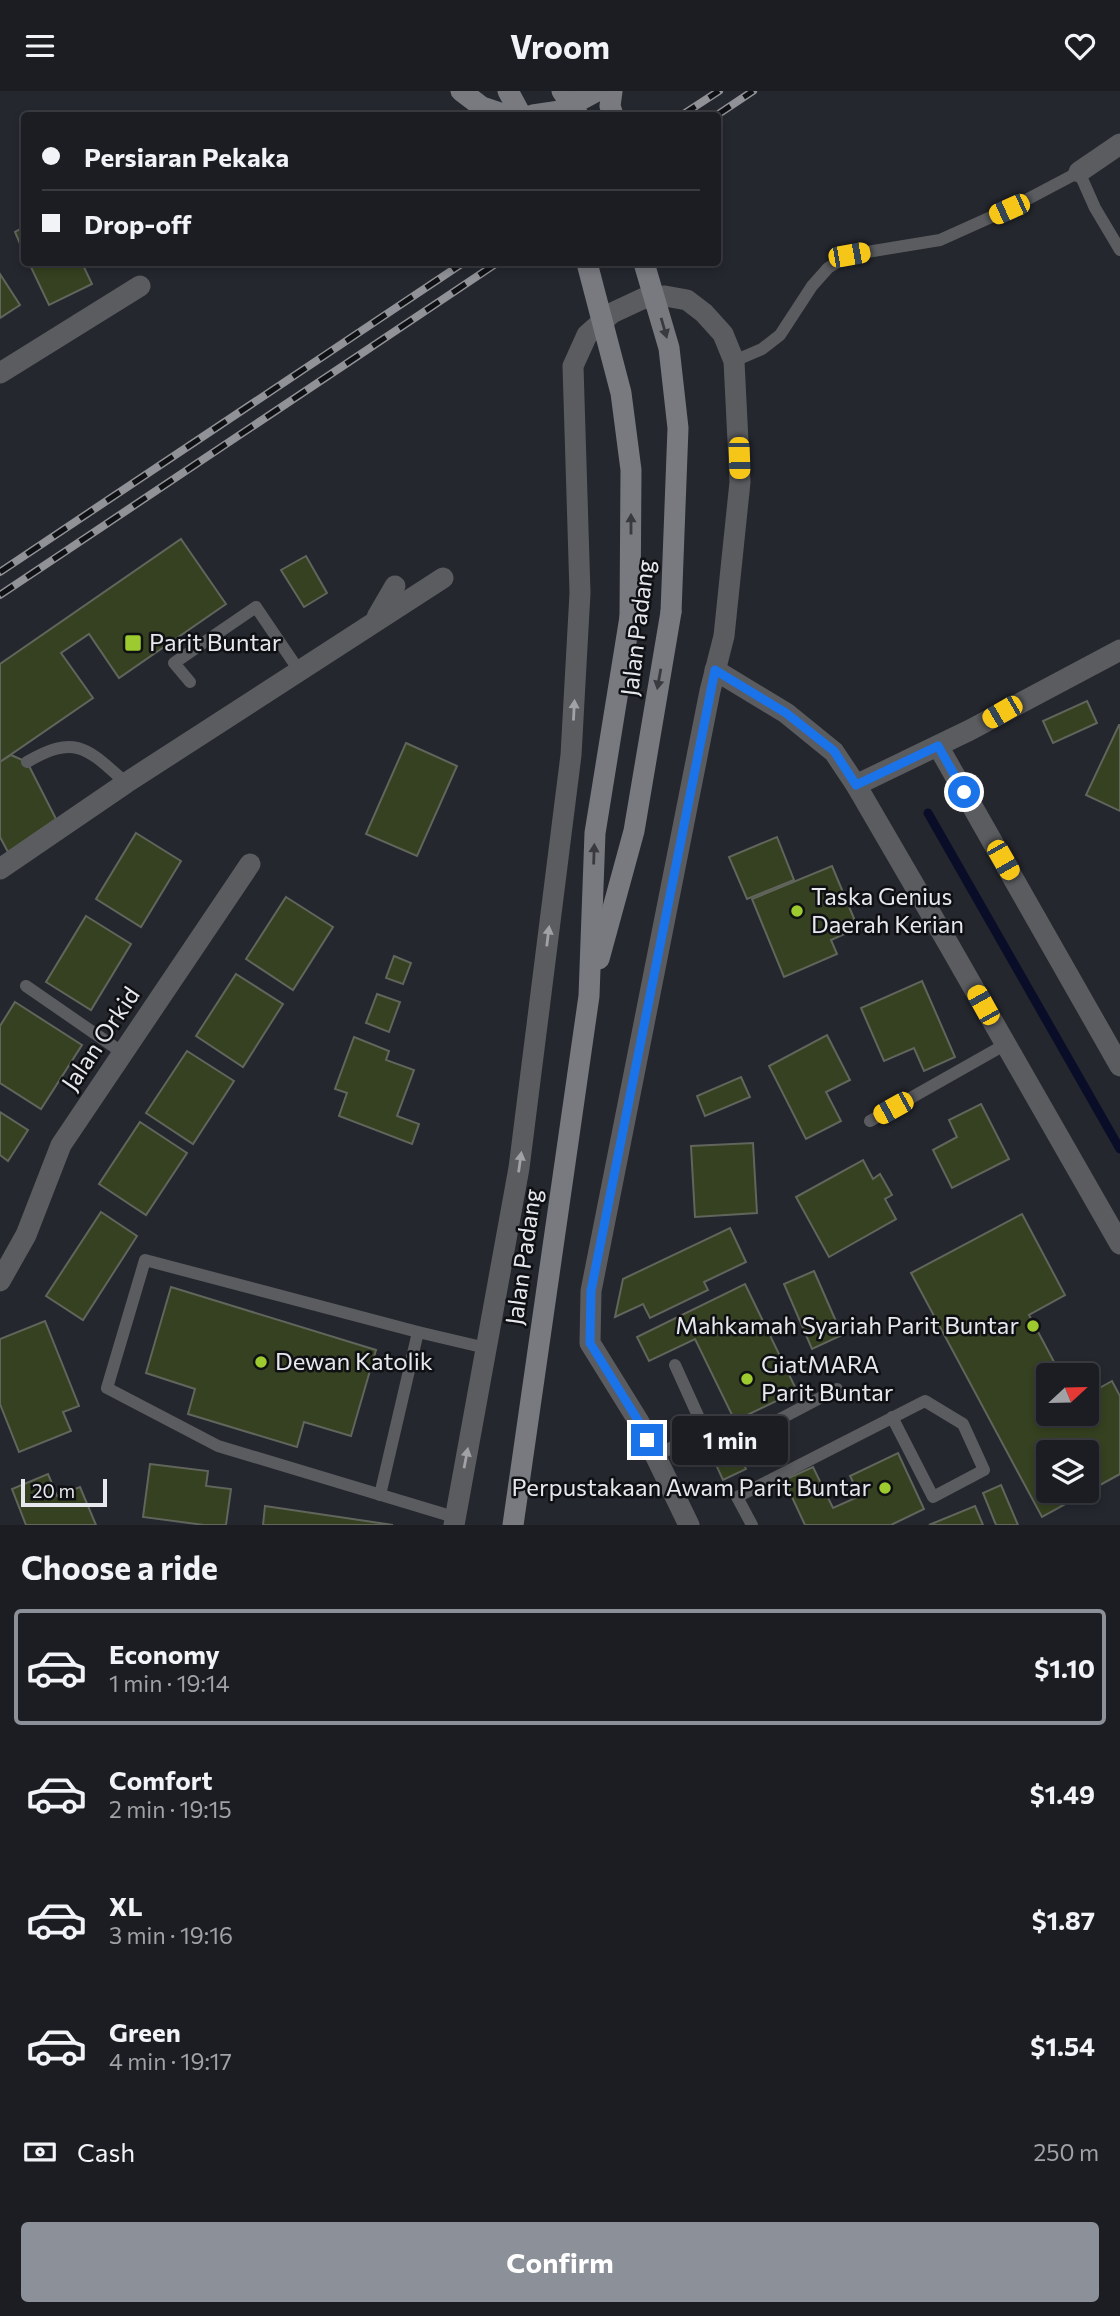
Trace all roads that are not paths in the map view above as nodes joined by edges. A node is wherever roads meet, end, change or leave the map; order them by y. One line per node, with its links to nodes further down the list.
1 (461, 91): 4 (street)
2 (562, 91): 6 (street, bridge)
3 (597, 92): 5 (street); 7 (street)
4 (510, 98)
5 (553, 112)
6 (576, 112)
7 (612, 112)
8 (1120, 144): 9 (street)
9 (1079, 172): 10 (lane); 14 (lane)
10 (1120, 250)
11 (588, 266): 30 (street, Jalan Padang, one-way to 11, bridge)
12 (645, 266): 30 (street, Jalan Padang, one-way to 30, bridge)
13 (140, 286): 15 (street)
14 (734, 361): 20 (street); 38 (street, one-way to 14)
15 (0, 373)
16 (443, 578): 18 (street)
17 (395, 586): 18 (street)
18 (373, 625): 21 (street)
19 (1120, 650): 23 (street)
20 (715, 670): 26 (street); 43 (street)
21 (300, 672): 22 (lane); 25 (street)
22 (190, 682)
23 (938, 746): 26 (street); 33 (street)
24 (27, 762): 25 (lane)
25 (126, 783): 28 (street)
26 (856, 785): 31 (street)
27 (250, 864): 32 (street, Jalan Orkid)
28 (0, 869)
29 (26, 986): 32 (lane)
30 (589, 996): 46 (street, Jalan Padang)
31 (1006, 1044): 34 (lane); 35 (street)
32 (123, 1053): 36 (street, Jalan Orkid)
33 (1120, 1066)
34 (870, 1121)
35 (1120, 1244)
36 (0, 1281)
37 (418, 1332): 38 (lane); 44 (lane); 44 (lane)
38 (486, 1348): 45 (street, one-way to 38)
39 (675, 1365): 42 (lane)
40 (837, 1389): 42 (lane)
41 (892, 1417): 41 (lane); 48 (lane)
42 (704, 1429): 43 (lane)
43 (655, 1457): 47 (street)
44 (380, 1495): 45 (lane)
45 (454, 1521)
46 (513, 1525)
47 (690, 1525)
48 (752, 1525)

